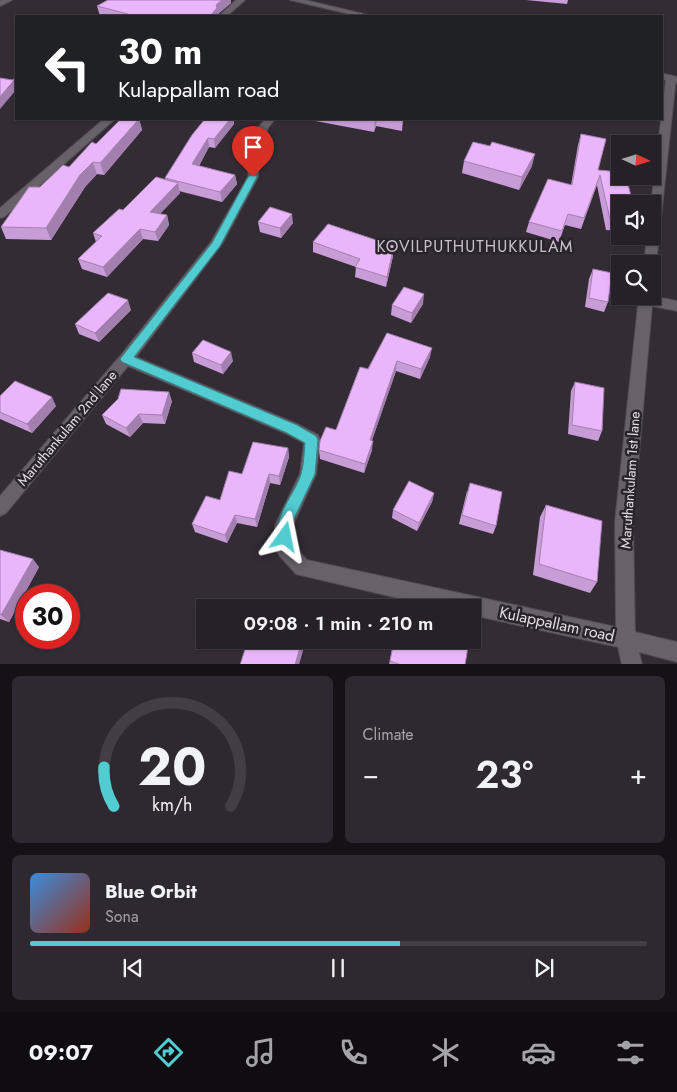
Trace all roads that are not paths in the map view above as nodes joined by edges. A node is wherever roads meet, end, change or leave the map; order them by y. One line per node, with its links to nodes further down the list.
1 (8, 0): 4 (street)
2 (242, 0): 5 (street)
3 (294, 0): 6 (street)
4 (0, 4)
5 (225, 15)
6 (350, 15)
7 (670, 78): 11 (street)
8 (109, 120): 10 (street)
9 (269, 120): 15 (street, Maruthankulam 2nd lane)
10 (0, 214)
11 (651, 255)
12 (661, 302): 14 (street)
13 (645, 305): 17 (street, Maruthankulam 1st lane)
14 (677, 306)
15 (126, 359): 16 (street, Maruthankulam 2nd lane); 17 (street, Kulappallam road)
16 (0, 508)
17 (626, 639): 18 (street, Kulappallam road); 19 (street, Maruthankulam 1st lane)
18 (677, 652)
19 (632, 664)

